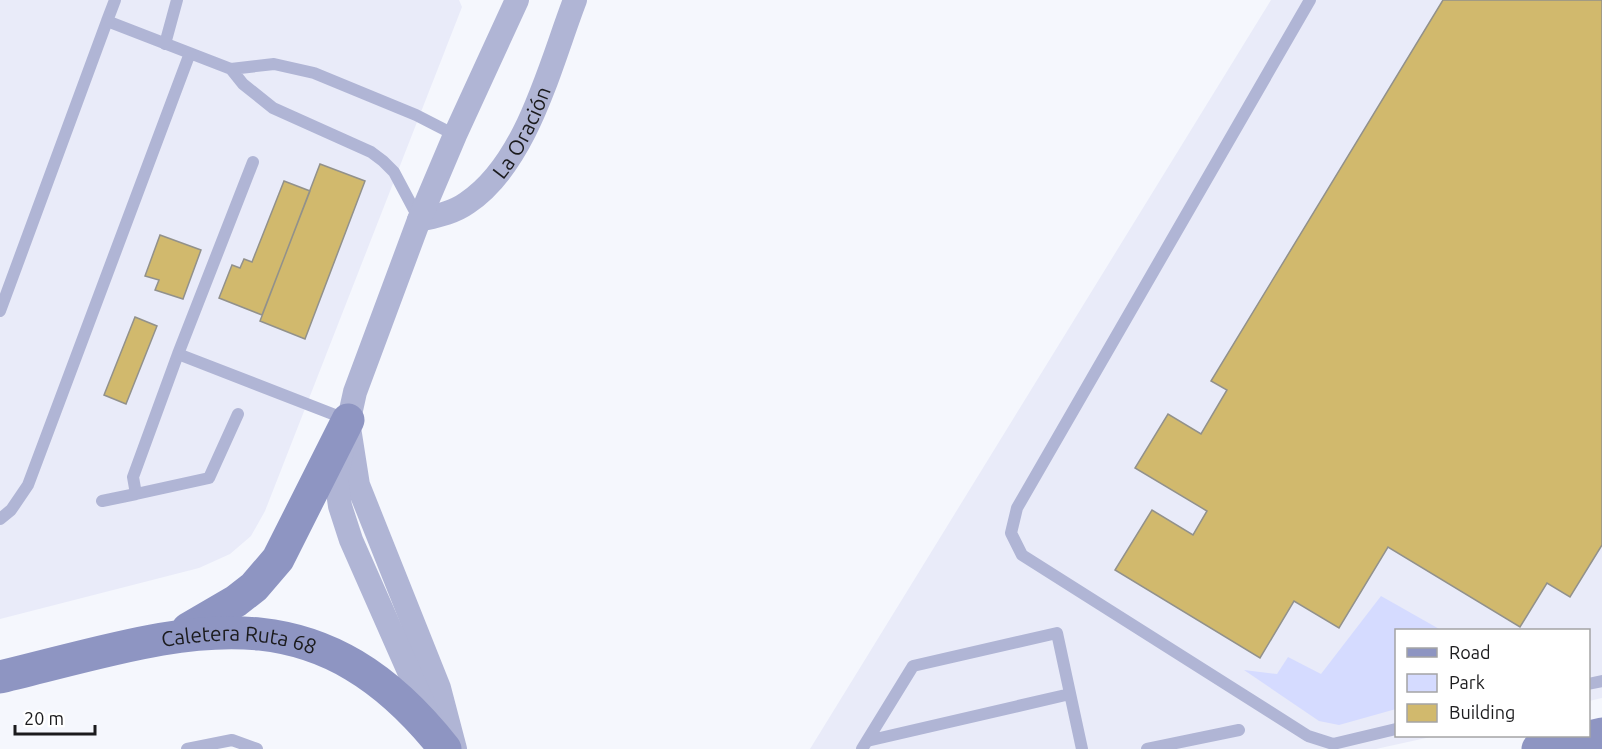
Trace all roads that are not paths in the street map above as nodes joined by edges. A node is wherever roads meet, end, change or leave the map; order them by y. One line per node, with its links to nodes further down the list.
1 (115, 0): 6 (lane)
2 (177, 0): 7 (lane)
3 (518, 0): 10 (street)
4 (575, 0): 12 (street, La Oración)
5 (1310, 0): 23 (lane)
6 (107, 21): 7 (lane); 13 (lane)
7 (165, 44): 8 (lane)
8 (190, 53): 9 (lane); 19 (lane)
9 (231, 69): 10 (lane); 12 (lane)
10 (455, 135): 12 (street)
11 (253, 162): 14 (lane)
12 (419, 220): 16 (street)
13 (0, 311)
14 (178, 354): 16 (lane); 17 (lane)
15 (238, 414): 17 (lane)
16 (348, 420): 20 (main road); 29 (street); 30 (street)
17 (136, 494): 18 (lane)
18 (102, 501)
19 (0, 519)
20 (167, 637): 21 (main road, Caletera Ruta 68); 29 (main road, Caletera Ruta 68)
21 (0, 677)
22 (1070, 694): 26 (lane); 26 (lane); 31 (lane)
23 (1395, 729)
24 (1239, 730): 32 (lane)
25 (1589, 737): 33 (main road)
26 (864, 745)
27 (187, 749): 28 (lane)
28 (257, 749)
29 (446, 749)
30 (454, 749)
31 (1082, 749)
32 (1147, 749)
33 (1538, 749)

